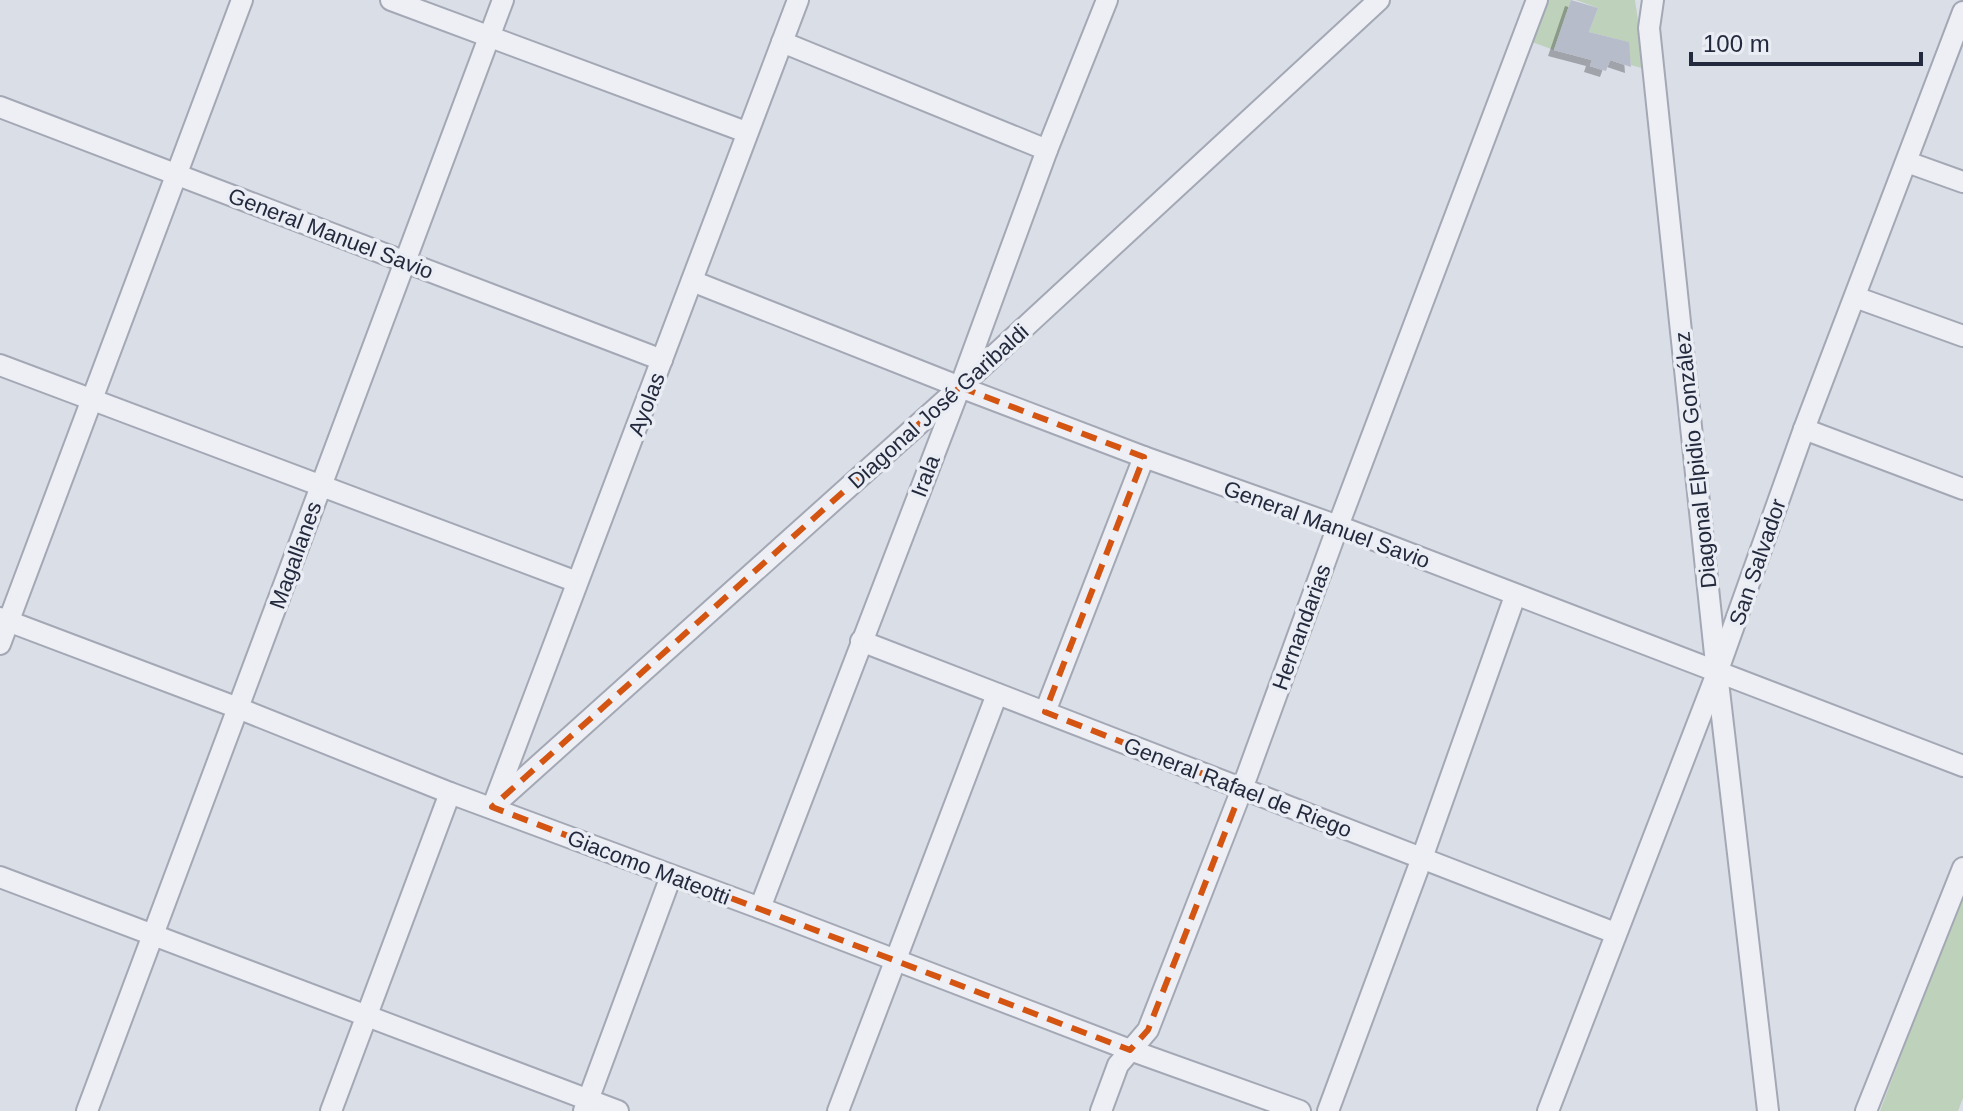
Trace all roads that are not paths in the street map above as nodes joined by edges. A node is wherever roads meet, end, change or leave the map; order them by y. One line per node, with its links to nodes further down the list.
1 (242, 0): 16 (street)
2 (391, 0): 10 (street)
3 (503, 0): 10 (street, Magallanes)
4 (798, 0): 11 (street, Ayolas)
5 (1107, 0): 14 (street, Irala)
6 (1379, 0): 24 (street, Diagonal José Garibaldi)
7 (1537, 0): 30 (street, Hernandarias)
8 (1653, 0): 36 (street, Diagonal Elpidio González)
9 (1963, 12): 15 (street, San Salvador)
10 (489, 37): 13 (street); 18 (street, Magallanes)
11 (782, 42): 13 (street, Ayolas); 14 (street)
12 (0, 107): 16 (street, General Manuel Savio)
13 (746, 132): 19 (street, Ayolas)
14 (1047, 150): 24 (street, Irala)
15 (1907, 162): 17 (street); 20 (street, San Salvador)
16 (177, 174): 18 (street, General Manuel Savio); 25 (street)
17 (1963, 182)
18 (405, 262): 22 (street, General Manuel Savio); 28 (street, Magallanes)
19 (692, 281): 22 (street, Ayolas); 24 (street, General Manuel Savio)
20 (1855, 297): 21 (street); 26 (street, San Salvador)
21 (1963, 336)
22 (662, 360): 31 (street, Ayolas)
23 (0, 365): 25 (street)
24 (960, 387): 27 (street, General Manuel Savio); 34 (street, Irala); 43 (street, Diagonal José Garibaldi)
25 (92, 400): 28 (street); 33 (street)
26 (1804, 429): 29 (street); 36 (street, San Salvador)
27 (1144, 457): 30 (street, General Manuel Savio); 39 (street)
28 (321, 486): 31 (street); 38 (street, Magallanes)
29 (1963, 489)
30 (1338, 526): 32 (street, General Manuel Savio); 41 (street, Hernandarias)
31 (577, 582): 43 (street, Ayolas)
32 (1515, 596): 36 (street, General Manuel Savio); 44 (street)
33 (4, 620): 35 (street); 38 (street, Giacomo Mateotti)
34 (861, 641): 37 (street, General Rafael de Riego); 48 (street, Irala)
35 (0, 644)
36 (1717, 673): 40 (street, General Manuel Savio); 49 (street, San Salvador); 63 (street, Diagonal Elpidio González)
37 (997, 694): 39 (street, General Rafael de Riego); 51 (street)
38 (238, 708): 42 (street, Giacomo Mateotti); 50 (street, Magallanes)
39 (1045, 712): 41 (street, General Rafael de Riego)
40 (1963, 766)
41 (1242, 789): 44 (street, General Rafael de Riego); 53 (street, Hernandarias)
42 (450, 793): 43 (street, Giacomo Mateotti); 52 (street)
43 (492, 807): 46 (street, Giacomo Mateotti)
44 (1422, 858): 49 (street, General Rafael de Riego); 61 (street)
45 (1963, 868): 64 (street)
46 (671, 876): 48 (street, Giacomo Mateotti); 54 (street)
47 (0, 877): 50 (street)
48 (760, 908): 51 (street, Giacomo Mateotti)
49 (1615, 933): 62 (street, San Salvador)
50 (153, 935): 52 (street); 55 (street, Magallanes)
51 (896, 960): 53 (street, Giacomo Mateotti); 58 (street)
52 (367, 1016): 54 (street); 56 (street)
53 (1130, 1050): 59 (street, Hernandarias); 60 (street, Giacomo Mateotti)
54 (586, 1105): 57 (street)
55 (87, 1111)
56 (331, 1111)
57 (618, 1111)
58 (838, 1111)
59 (1101, 1111)
60 (1300, 1111)
61 (1328, 1111)
62 (1548, 1111)
63 (1768, 1111)
64 (1866, 1111)

